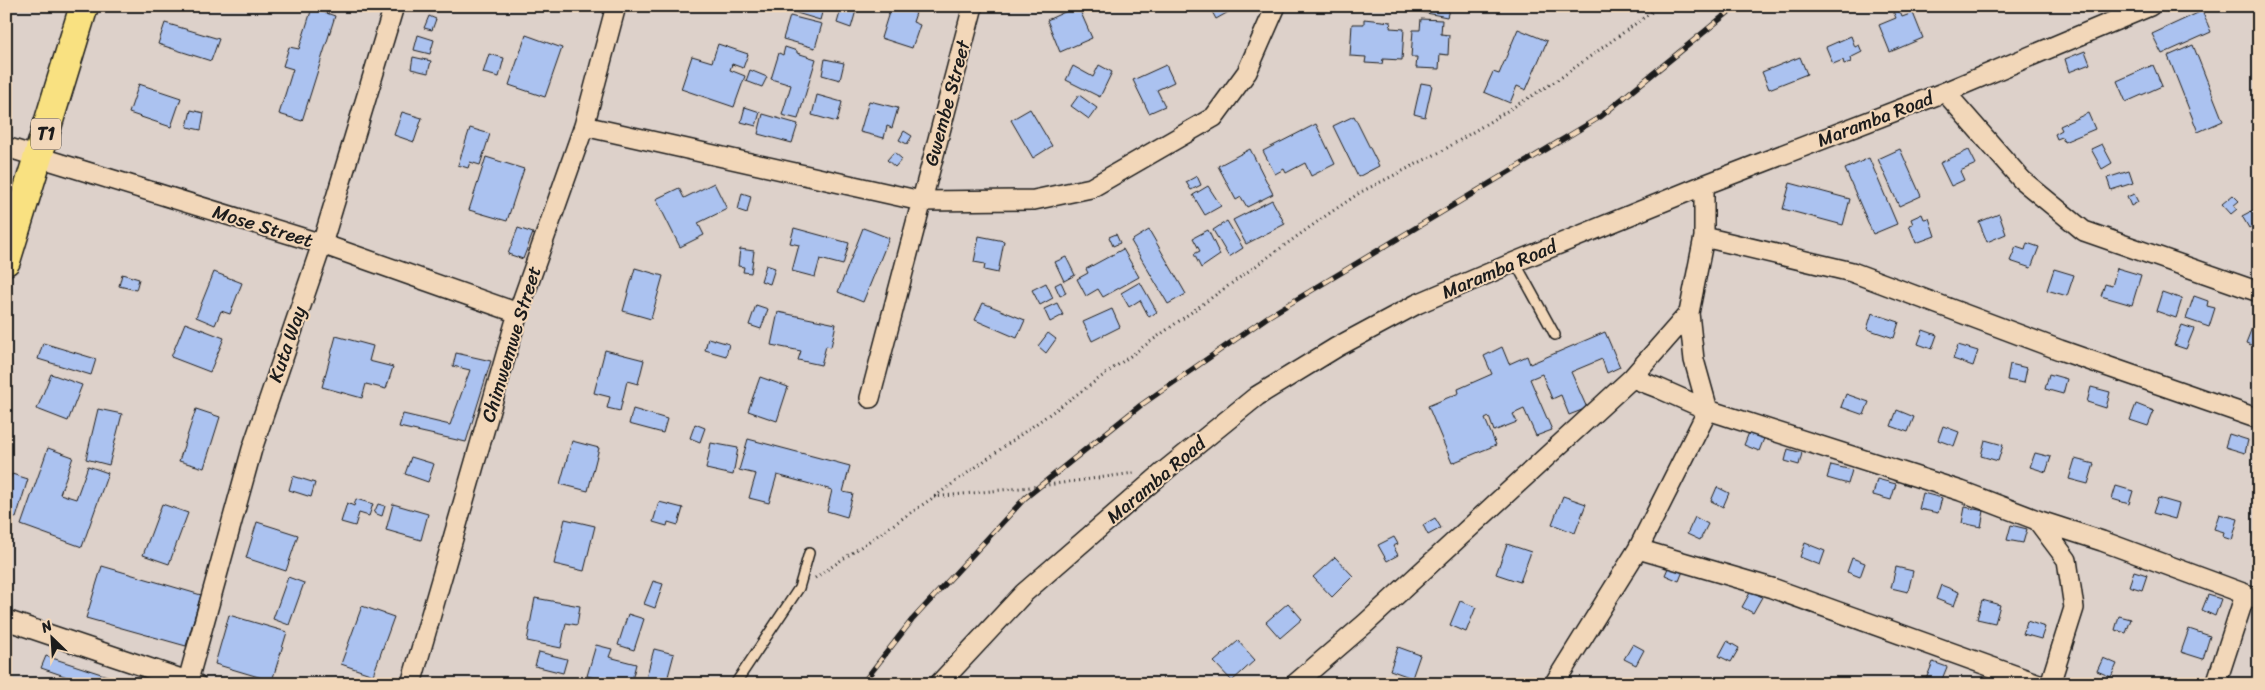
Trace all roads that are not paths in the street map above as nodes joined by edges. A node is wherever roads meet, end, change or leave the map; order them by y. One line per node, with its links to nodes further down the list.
1 (84, 6): 10 (highway, T1)
2 (394, 6): 14 (street, Kuta Way)
3 (616, 6): 8 (street, Chimwemwe Street)
4 (973, 6): 12 (street, Gwembe Street)
5 (1276, 6): 12 (street)
6 (2150, 6): 7 (street, Maramba Road)
7 (1945, 92): 11 (street, Maramba Road); 17 (street)
8 (584, 126): 12 (street); 18 (street, Chimwemwe Street)
9 (6, 147): 10 (street, Mose Street)
10 (38, 157): 14 (street, Mose Street); 15 (highway, T1)
11 (1704, 185): 13 (street); 16 (street, Maramba Road)
12 (921, 201): 22 (street, Gwembe Street)
13 (1704, 237): 19 (street); 24 (street)
14 (322, 244): 18 (street, Mose Street); 30 (street, Kuta Way)
15 (6, 261)
16 (1516, 262): 20 (lane); 33 (street, Maramba Road)
17 (2259, 292)
18 (518, 313): 31 (street, Chimwemwe Street)
19 (1689, 313): 21 (street); 23 (street)
20 (1555, 334)
21 (1632, 378): 23 (street); 34 (street)
22 (870, 398)
23 (1708, 410): 25 (street); 26 (street)
24 (2259, 418)
25 (2037, 520): 28 (street); 37 (street)
26 (1638, 549): 35 (street); 36 (street)
27 (809, 553): 32 (lane)
28 (2252, 597): 38 (street)
29 (6, 620): 30 (street)
30 (190, 683)
31 (410, 684)
32 (735, 684)
33 (939, 684)
34 (1295, 684)
35 (1554, 684)
36 (2039, 684)
37 (2050, 684)
38 (2216, 684)

